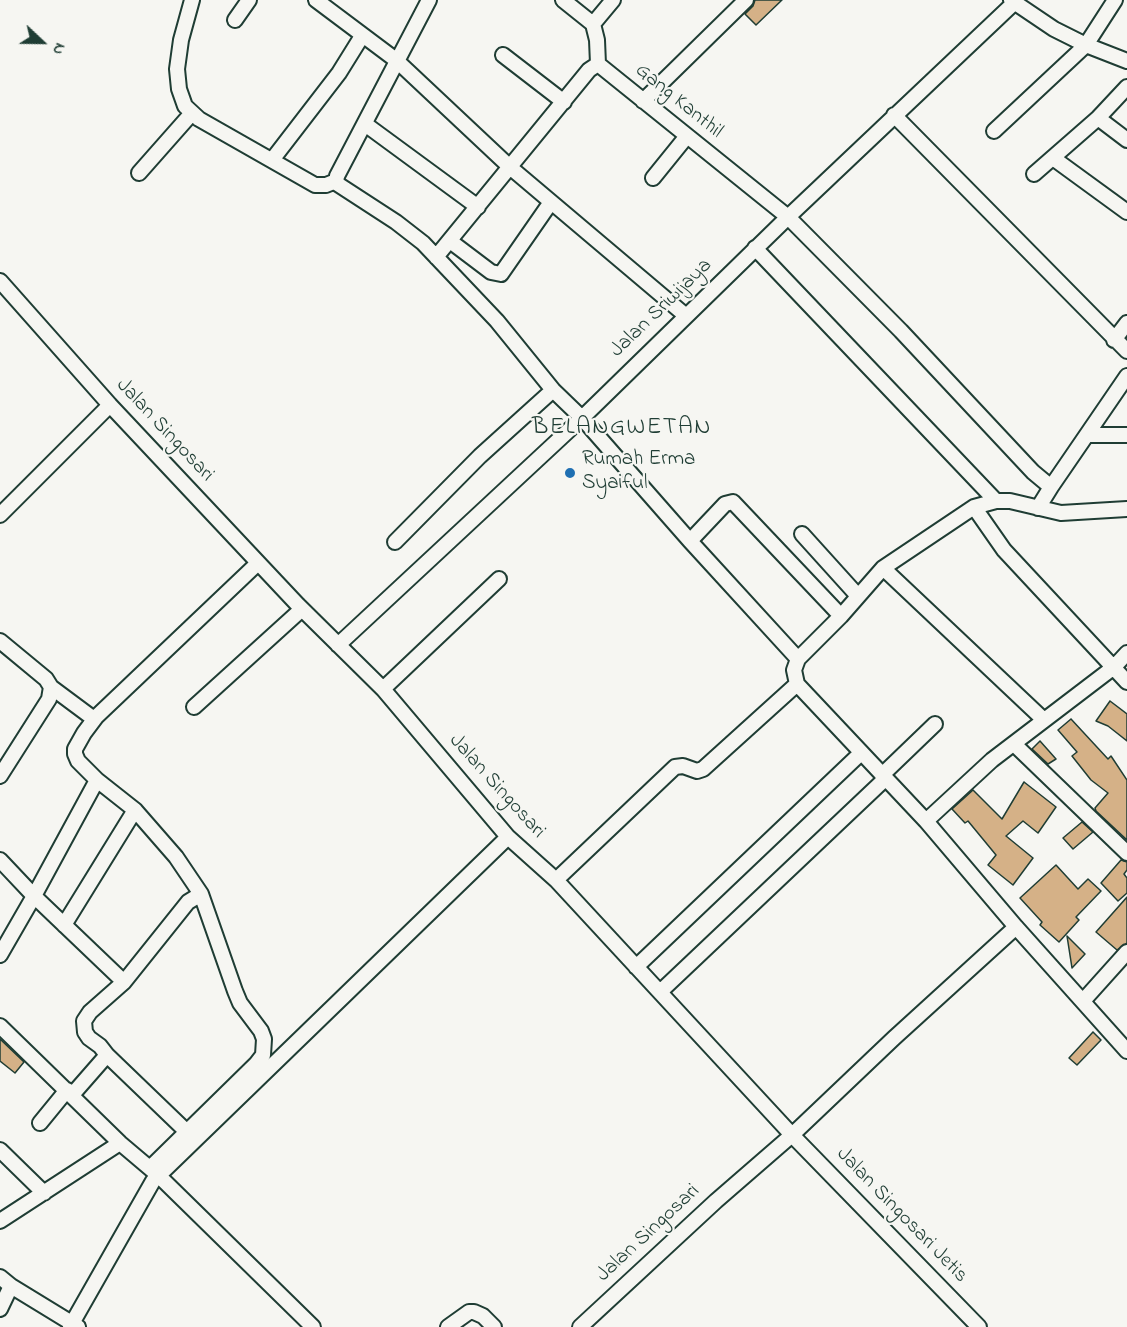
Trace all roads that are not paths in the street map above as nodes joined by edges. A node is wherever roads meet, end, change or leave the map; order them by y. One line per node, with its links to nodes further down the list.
1 (192, 0): 21 (street)
2 (249, 0): 10 (street)
3 (316, 0): 12 (street)
4 (429, 0): 15 (street)
5 (563, 0): 11 (street)
6 (613, 0): 11 (street)
7 (746, 0): 19 (street)
8 (1115, 0): 13 (street)
9 (1012, 2): 13 (street); 22 (street, Jalan Sriwijaya)
10 (235, 20)
11 (593, 24): 17 (street)
12 (362, 36): 15 (street); 29 (street)
13 (1086, 45): 16 (street); 25 (street)
14 (503, 55): 20 (street)
15 (396, 60): 24 (street); 30 (street)
16 (1127, 61)
17 (598, 64): 19 (street, Gang Kanthil); 20 (street)
18 (1127, 87): 23 (street)
19 (643, 101): 26 (street, Gang Kanthil)
20 (564, 102): 30 (street)
21 (192, 113): 29 (street); 31 (street)
22 (894, 116): 38 (street, Jalan Sriwijaya); 45 (street)
23 (1098, 118): 27 (street); 28 (street)
24 (365, 124): 34 (street); 36 (street)
25 (994, 131)
26 (687, 135): 33 (street); 38 (street, Gang Kanthil)
27 (1127, 140)
28 (1053, 158): 32 (street); 37 (street)
29 (272, 160): 34 (street)
30 (511, 168): 35 (street); 36 (street)
31 (139, 173)
32 (1034, 174)
33 (653, 177)
34 (336, 181): 41 (street)
35 (551, 202): 39 (street); 43 (street)
36 (478, 207): 39 (street)
37 (1127, 212)
38 (788, 216): 40 (street, Jalan Sriwijaya); 53 (street, Gang Kanthil)
39 (450, 241): 41 (street)
40 (755, 248): 43 (street, Jalan Sriwijaya); 54 (street)
41 (436, 257): 48 (street)
42 (0, 281): 49 (street, Jalan Singosari)
43 (685, 315): 50 (street, Jalan Sriwijaya)
44 (1127, 323): 45 (street)
45 (1114, 340): 46 (street)
46 (1127, 351)
47 (1127, 376): 51 (street)
48 (553, 390): 50 (street); 61 (street)
49 (110, 405): 58 (street); 62 (street, Jalan Singosari)
50 (582, 418): 60 (street); 69 (street, Jalan Sriwijaya)
51 (1088, 435): 52 (street); 53 (street)
52 (1127, 435)
53 (1051, 487): 56 (street)
54 (996, 501): 55 (street); 56 (street)
55 (974, 507): 63 (street); 72 (street)
56 (1038, 508): 57 (street)
57 (1127, 509)
58 (0, 515)
59 (802, 534): 65 (street)
60 (690, 541): 67 (street); 71 (street)
61 (395, 542)
62 (258, 562): 66 (street, Jalan Singosari); 78 (street)
63 (883, 568): 65 (street); 79 (street)
64 (500, 579): 76 (street)
65 (858, 596): 67 (street)
66 (302, 609): 69 (street, Jalan Singosari); 77 (street)
67 (841, 616): 71 (street)
68 (0, 641): 75 (street)
69 (338, 645): 76 (street, Jalan Singosari)
70 (1127, 653): 72 (street)
71 (798, 659): 74 (street)
72 (1114, 668): 73 (street); 79 (street)
73 (1127, 682)
74 (798, 684): 82 (street); 91 (street)
75 (51, 687): 78 (street); 83 (street)
76 (383, 689): 88 (street, Jalan Singosari)
77 (194, 708)
78 (94, 719): 85 (street)
79 (1044, 720): 81 (street)
80 (935, 724): 84 (street)
81 (1014, 744): 87 (street); 89 (street)
82 (861, 753): 84 (street); 98 (street)
83 (0, 776)
84 (883, 777): 87 (street); 100 (street)
85 (97, 780): 86 (street); 93 (street)
86 (135, 810): 92 (street); 94 (street)
87 (926, 821): 95 (street)
88 (508, 837): 91 (street, Jalan Singosari); 111 (street)
89 (1127, 853)
90 (0, 860): 93 (street)
91 (556, 880): 98 (street, Jalan Singosari)
92 (201, 894): 99 (street); 107 (street)
93 (34, 896): 94 (street); 97 (street)
94 (64, 925): 99 (street)
95 (1016, 927): 101 (street); 108 (street)
96 (1127, 952): 101 (street)
97 (0, 955)
98 (636, 967): 100 (street, Jalan Singosari)
99 (124, 982): 104 (street)
100 (660, 992): 108 (street, Jalan Singosari)
101 (1083, 1001): 103 (street)
102 (0, 1026): 105 (street)
103 (1127, 1052)
104 (107, 1055): 105 (street); 107 (street)
105 (70, 1093): 106 (street); 109 (street)
106 (40, 1123)
107 (186, 1131): 111 (street)
108 (792, 1135): 120 (street, Jalan Singosari); 121 (street, Jalan Singosari Jetis)
109 (120, 1143): 111 (street); 112 (street)
110 (0, 1149): 112 (street)
111 (154, 1172): 116 (street); 117 (street)
112 (44, 1193): 113 (street)
113 (0, 1221)
114 (5, 1282): 115 (street); 116 (street)
115 (0, 1308)
116 (73, 1326)
117 (312, 1327)
118 (448, 1327): 119 (street)
119 (494, 1327)
120 (581, 1327)
121 (979, 1327)

